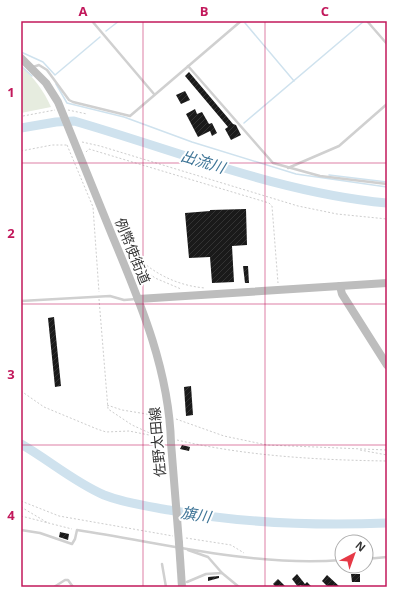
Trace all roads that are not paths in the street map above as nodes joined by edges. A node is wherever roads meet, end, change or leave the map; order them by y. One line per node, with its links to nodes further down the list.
1 (92, 21): 8 (lane)
2 (241, 21): 6 (lane)
3 (367, 21): 4 (lane)
4 (387, 44)
5 (21, 58): 7 (main road, 例幣使街道)
6 (188, 66): 8 (lane); 10 (lane)
7 (33, 68): 8 (lane); 14 (main road, 例幣使街道)
8 (154, 94)
9 (387, 104): 10 (lane)
10 (288, 168): 11 (lane)
11 (387, 184)
12 (387, 283): 13 (main road, 例幣使街道)
13 (340, 286): 14 (main road, 例幣使街道); 16 (main road)
14 (138, 299): 15 (lane); 18 (main road, 佐野太田線, bridge)
15 (21, 301)
16 (387, 365)
17 (21, 530): 18 (lane)
18 (181, 543): 21 (lane); 23 (lane); 24 (main road, 佐野太田線)
19 (387, 557): 20 (lane)
20 (374, 558)
21 (334, 560)
22 (162, 564): 27 (lane)
23 (222, 573): 24 (lane); 28 (lane)
24 (185, 585)
25 (54, 587): 26 (lane)
26 (73, 587)
27 (166, 587)
28 (239, 587)

